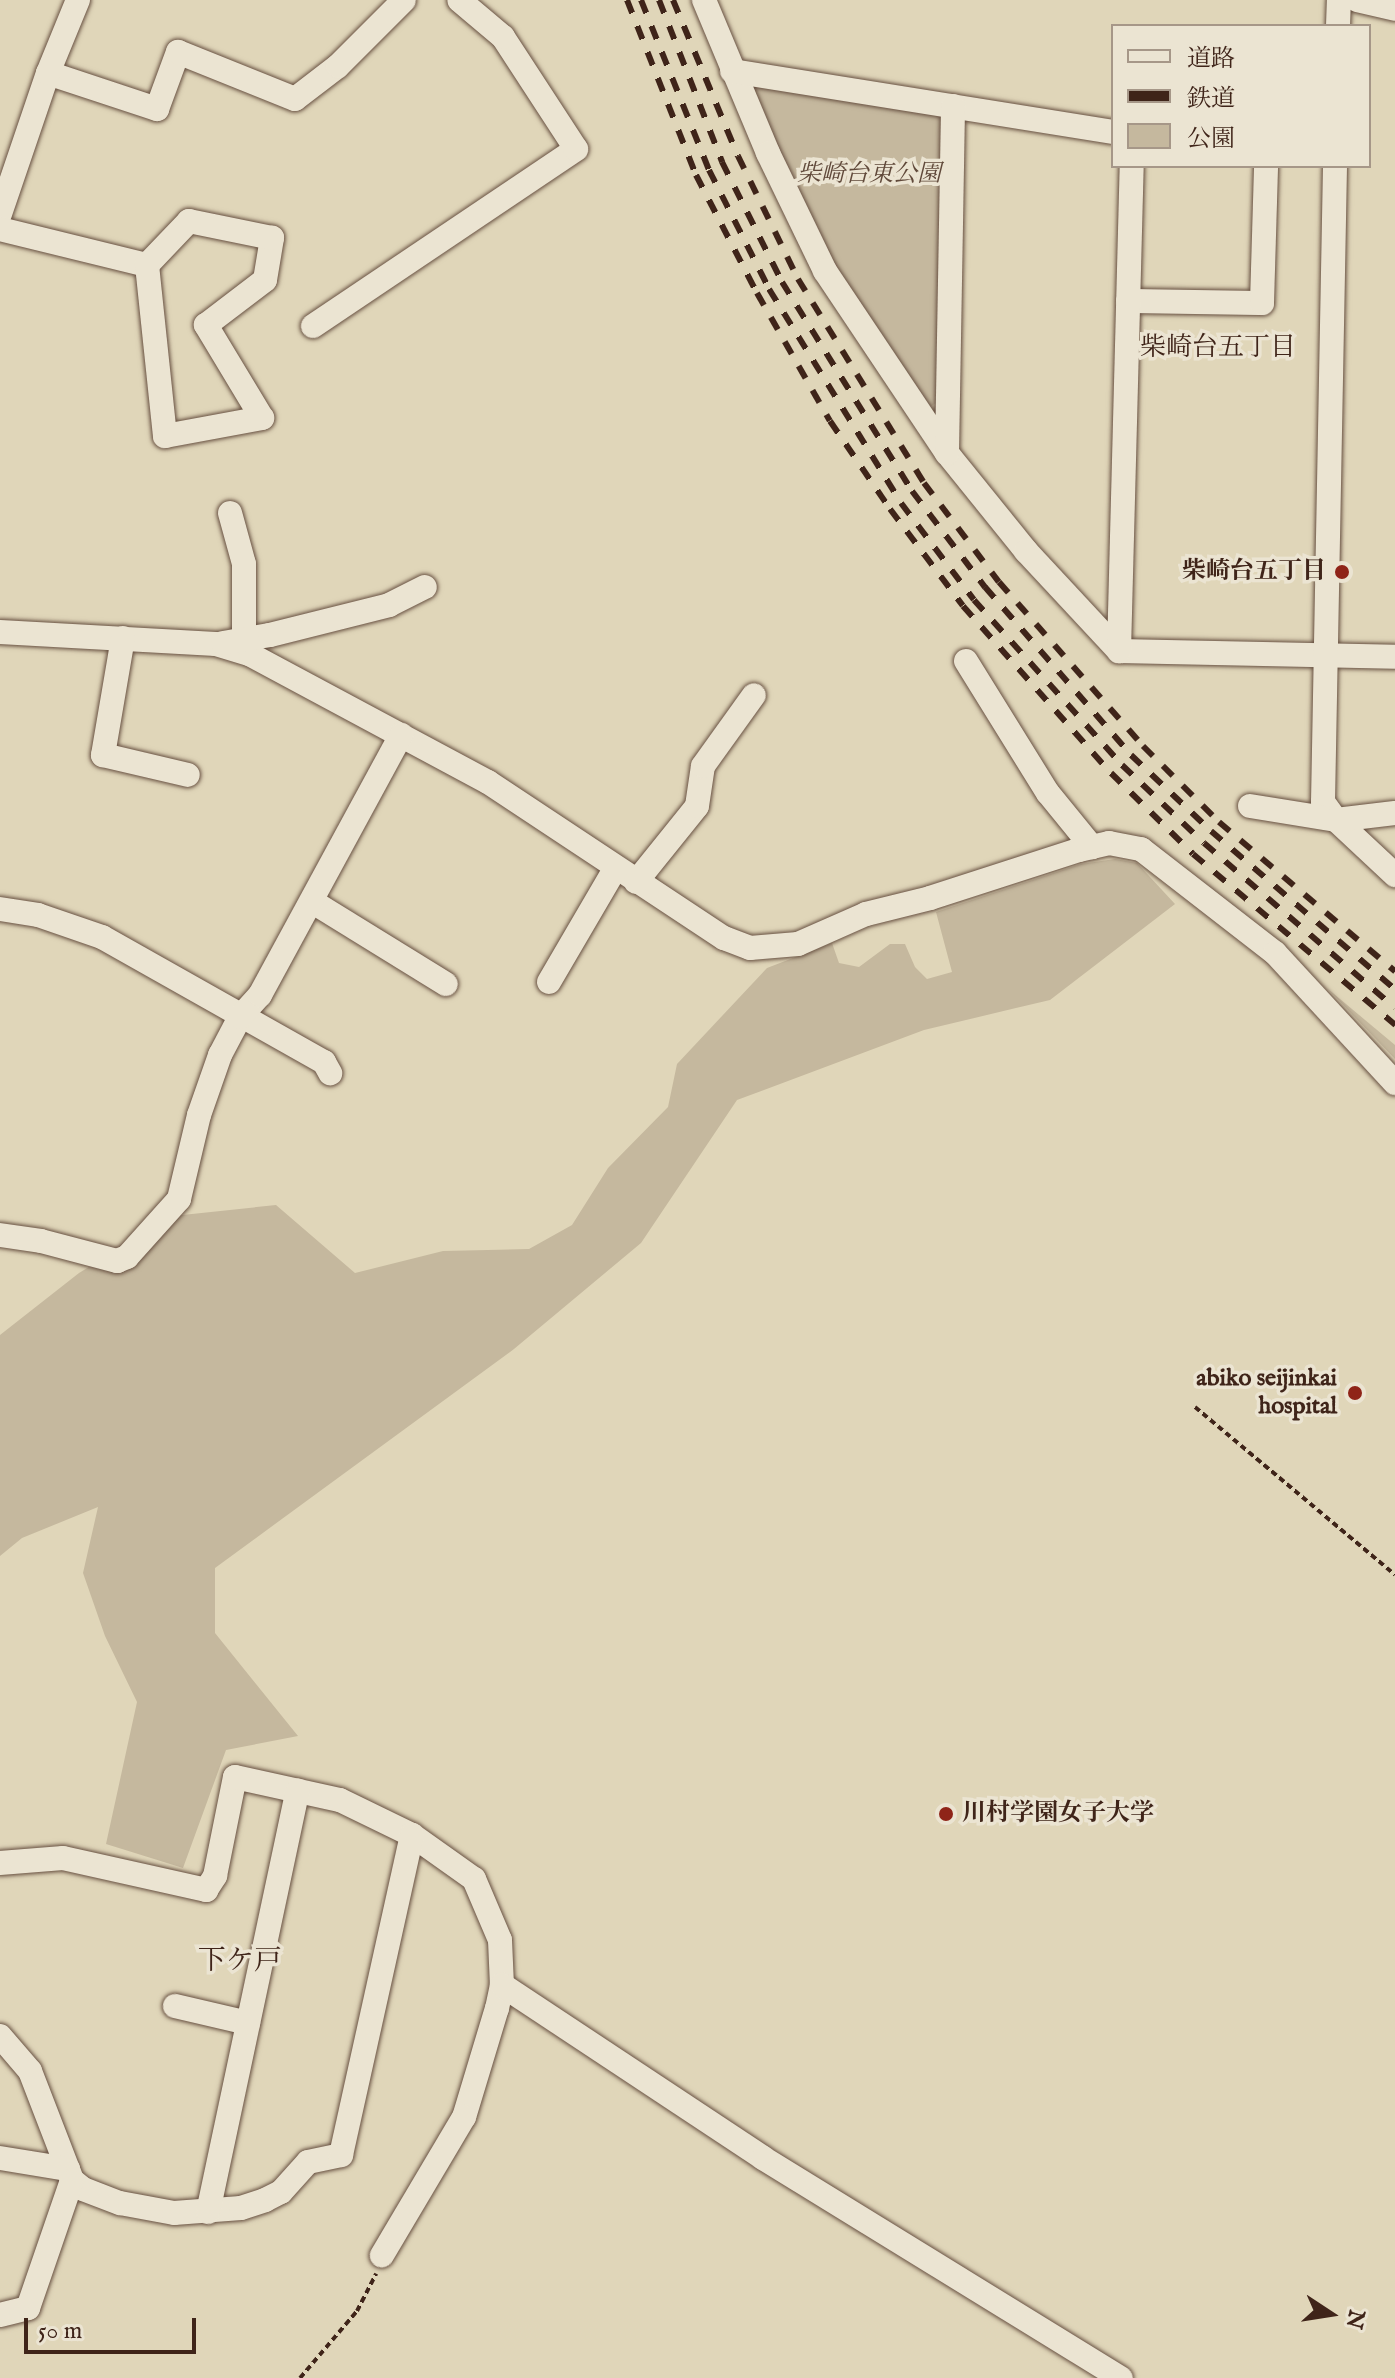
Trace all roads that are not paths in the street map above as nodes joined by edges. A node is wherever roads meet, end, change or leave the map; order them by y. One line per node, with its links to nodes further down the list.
1 (78, 0): 10 (street)
2 (404, 0): 10 (street)
3 (459, 0): 20 (street)
4 (704, 0): 9 (street)
5 (1339, 0): 8 (street)
6 (1357, 0): 7 (street)
7 (1395, 9)
8 (1338, 24)
9 (732, 71): 11 (street); 21 (street)
10 (48, 73): 16 (street)
11 (953, 106): 12 (street); 21 (street)
12 (1111, 132)
13 (1132, 168): 19 (street)
14 (1266, 168): 19 (street)
15 (1335, 168): 29 (street)
16 (0, 214)
17 (0, 229): 18 (street)
18 (147, 265): 18 (street)
19 (1128, 301): 28 (street)
20 (313, 326)
21 (947, 453): 28 (street)
22 (230, 513): 26 (street)
23 (425, 587): 26 (street)
24 (0, 632): 25 (street)
25 (123, 638): 27 (street); 34 (street)
26 (244, 639): 27 (street)
27 (216, 644): 33 (street)
28 (1119, 651): 29 (street)
29 (1326, 655): 30 (street); 37 (street)
30 (1395, 657)
31 (966, 661): 38 (street)
32 (754, 695): 39 (street)
33 (401, 735): 39 (street); 41 (street)
34 (188, 775)
35 (1250, 806): 37 (street)
36 (1395, 813): 37 (street)
37 (1336, 820): 40 (street)
38 (1092, 847): 39 (street); 47 (street)
39 (626, 875): 43 (street)
40 (1395, 875)
41 (313, 902): 44 (street); 45 (street)
42 (0, 909): 45 (street)
43 (549, 982)
44 (446, 984)
45 (240, 1017): 46 (street); 48 (street)
46 (330, 1073)
47 (1395, 1083)
48 (0, 1235)
49 (298, 1790): 50 (street); 51 (street); 54 (street)
50 (412, 1835): 52 (street); 58 (street)
51 (0, 1863)
52 (502, 1985): 59 (street); 61 (street)
53 (175, 2006): 54 (street)
54 (248, 2023): 58 (street)
55 (0, 2036): 57 (street)
56 (0, 2158): 57 (street)
57 (70, 2174): 58 (street); 60 (street)
58 (208, 2212)
59 (382, 2255)
60 (0, 2315)
61 (1121, 2378)

